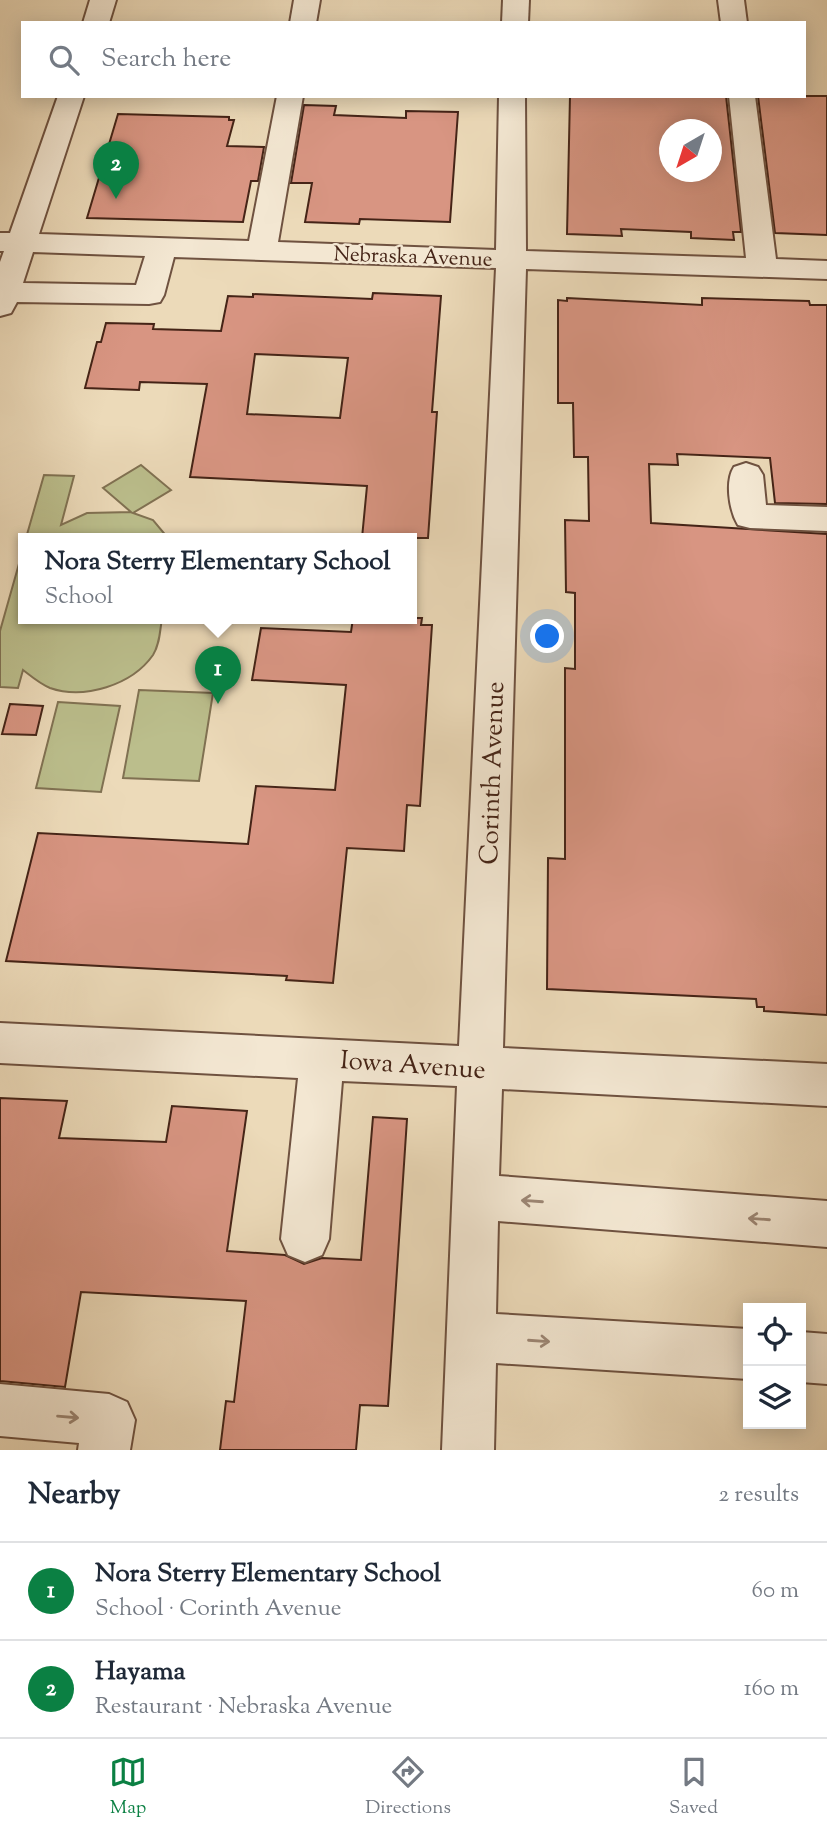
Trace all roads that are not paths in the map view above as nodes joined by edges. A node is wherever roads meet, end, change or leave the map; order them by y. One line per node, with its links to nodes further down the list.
1 (103, 0): 5 (street)
2 (307, 0): 6 (street)
3 (516, 0): 7 (street)
4 (731, 0): 8 (street)
5 (97, 21)
6 (303, 21)
7 (515, 21)
8 (734, 21)
9 (70, 98): 13 (street)
10 (290, 98): 15 (street)
11 (513, 98): 16 (street, Corinth Avenue)
12 (742, 98): 17 (street)
13 (11, 242): 14 (street, Nebraska Avenue); 19 (street)
14 (162, 247): 15 (street, Nebraska Avenue); 19 (street)
15 (262, 250): 16 (street, Nebraska Avenue)
16 (510, 260): 17 (street, Nebraska Avenue); 24 (street, Corinth Avenue)
17 (762, 267): 18 (street, Nebraska Avenue)
18 (827, 270)
19 (3, 299)
20 (746, 475): 21 (street)
21 (827, 519)
22 (0, 1043): 23 (street, Iowa Avenue)
23 (322, 1058): 24 (street, Iowa Avenue); 28 (street)
24 (480, 1069): 25 (street, Iowa Avenue); 26 (street, Corinth Avenue)
25 (827, 1085)
26 (475, 1197): 27 (street, one-way to 26); 29 (street, Corinth Avenue)
27 (827, 1224)
28 (305, 1239)
29 (471, 1337): 30 (street, one-way to 30); 35 (street, Corinth Avenue)
30 (743, 1354)
31 (806, 1357): 32 (street)
32 (827, 1359)
33 (0, 1410): 34 (street, one-way to 34)
34 (104, 1450)
35 (468, 1450)

